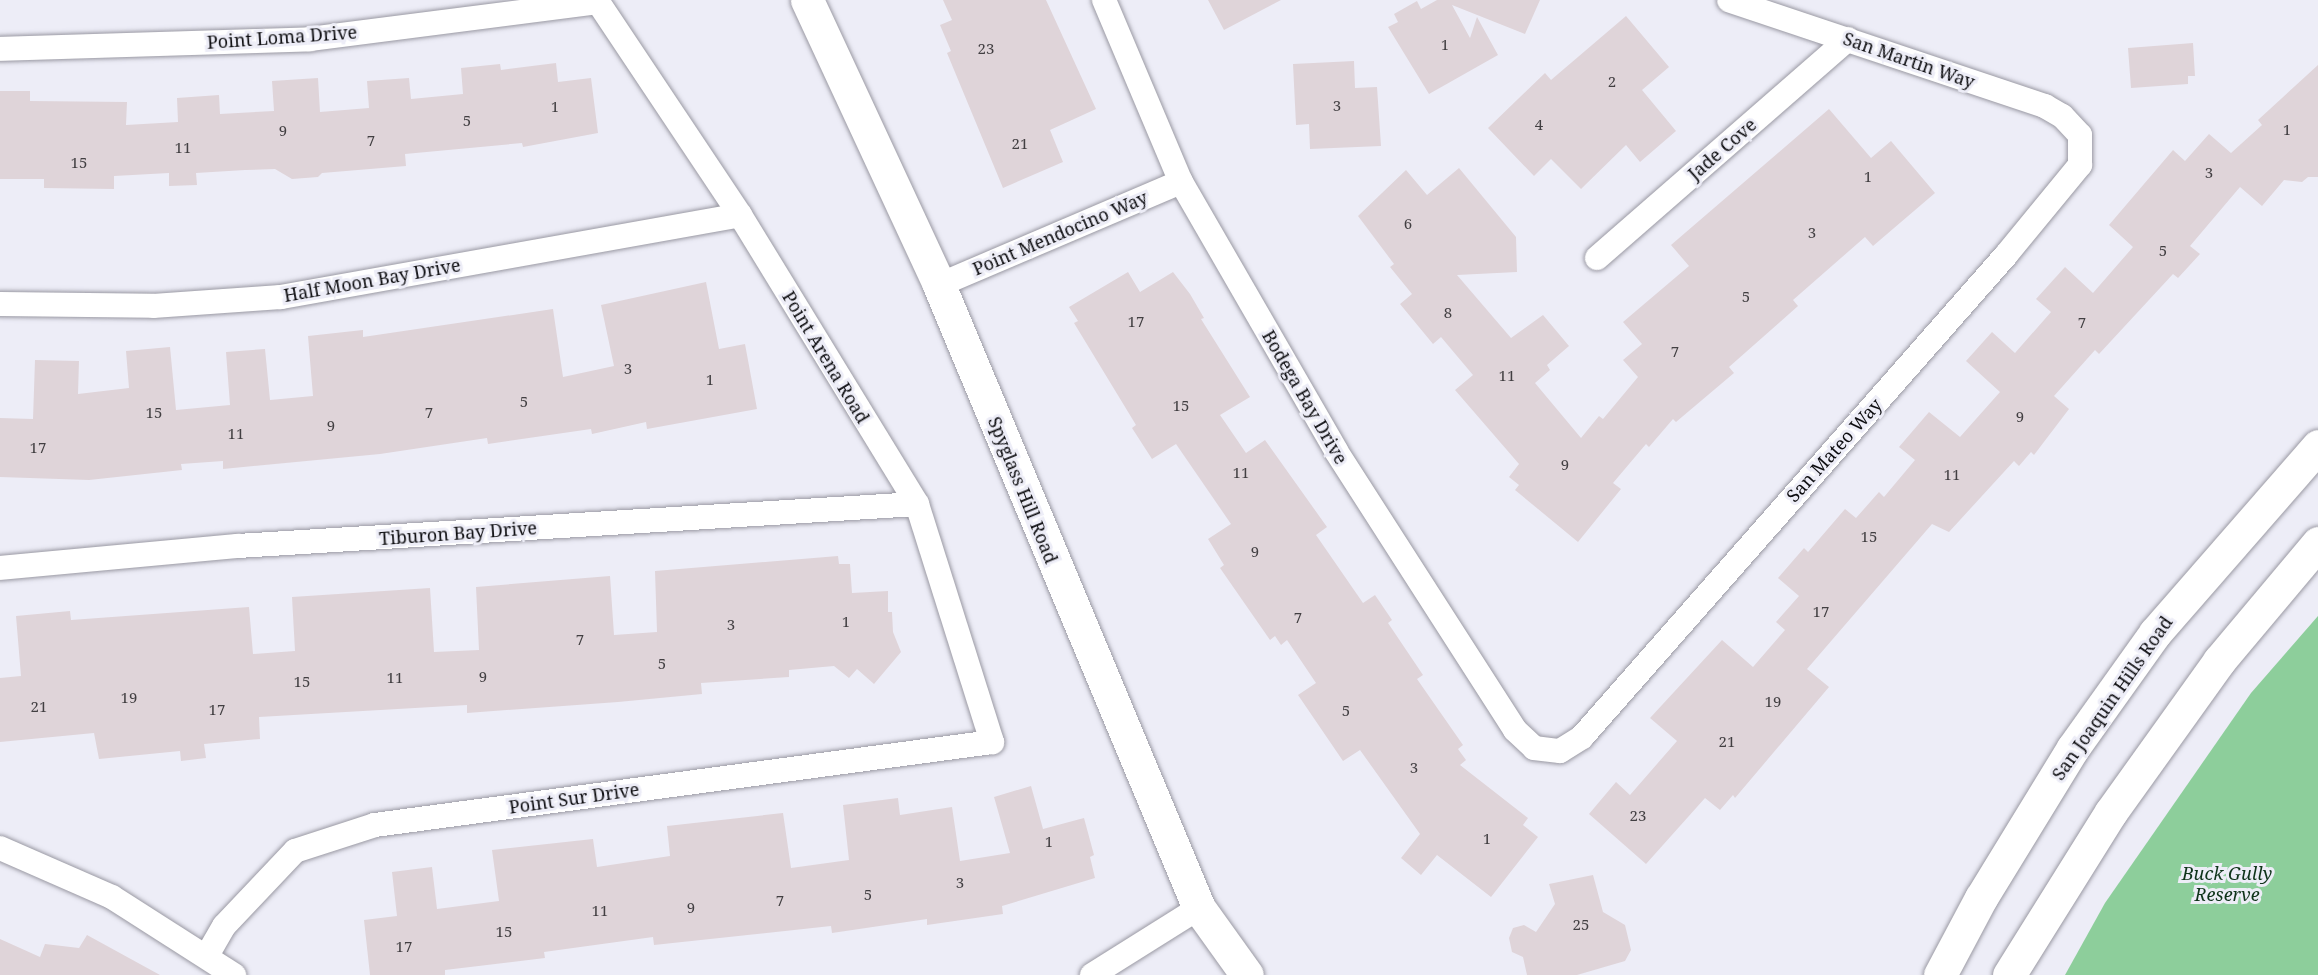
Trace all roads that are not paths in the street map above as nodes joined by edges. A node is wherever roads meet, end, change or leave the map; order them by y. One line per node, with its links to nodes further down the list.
1 (807, 0): 11 (main road, Spyglass Hill Road)
2 (1104, 0): 8 (street, Bodega Bay Drive)
3 (1729, 0): 5 (street, San Martin Way)
4 (598, 2): 6 (street, Point Loma Drive); 9 (street, Point Arena Road)
5 (1848, 39): 7 (street, San Martin Way); 10 (street, Jade Cove)
6 (0, 49)
7 (2080, 135): 18 (street, San Mateo Way)
8 (1181, 182): 11 (street, Point Mendocino Way); 18 (street, Bodega Bay Drive)
9 (740, 215): 12 (street, Half Moon Bay Drive); 14 (street, Point Arena Road)
10 (1597, 258)
11 (939, 285): 20 (main road, Spyglass Hill Road)
12 (0, 304)
13 (2318, 446): 25 (main road, San Joaquin Hills Road)
14 (917, 504): 16 (street, Tiburon Bay Drive); 17 (street, Point Arena Road)
15 (2318, 543): 26 (main road)
16 (0, 568)
17 (992, 742): 21 (street, Point Sur Drive)
18 (1560, 751)
19 (0, 848): 21 (street)
20 (1199, 908): 23 (street); 24 (main road, Spyglass Hill Road)
21 (207, 955): 22 (street)
22 (234, 975)
23 (1092, 975)
24 (1247, 975)
25 (1940, 975)
26 (2009, 975)

